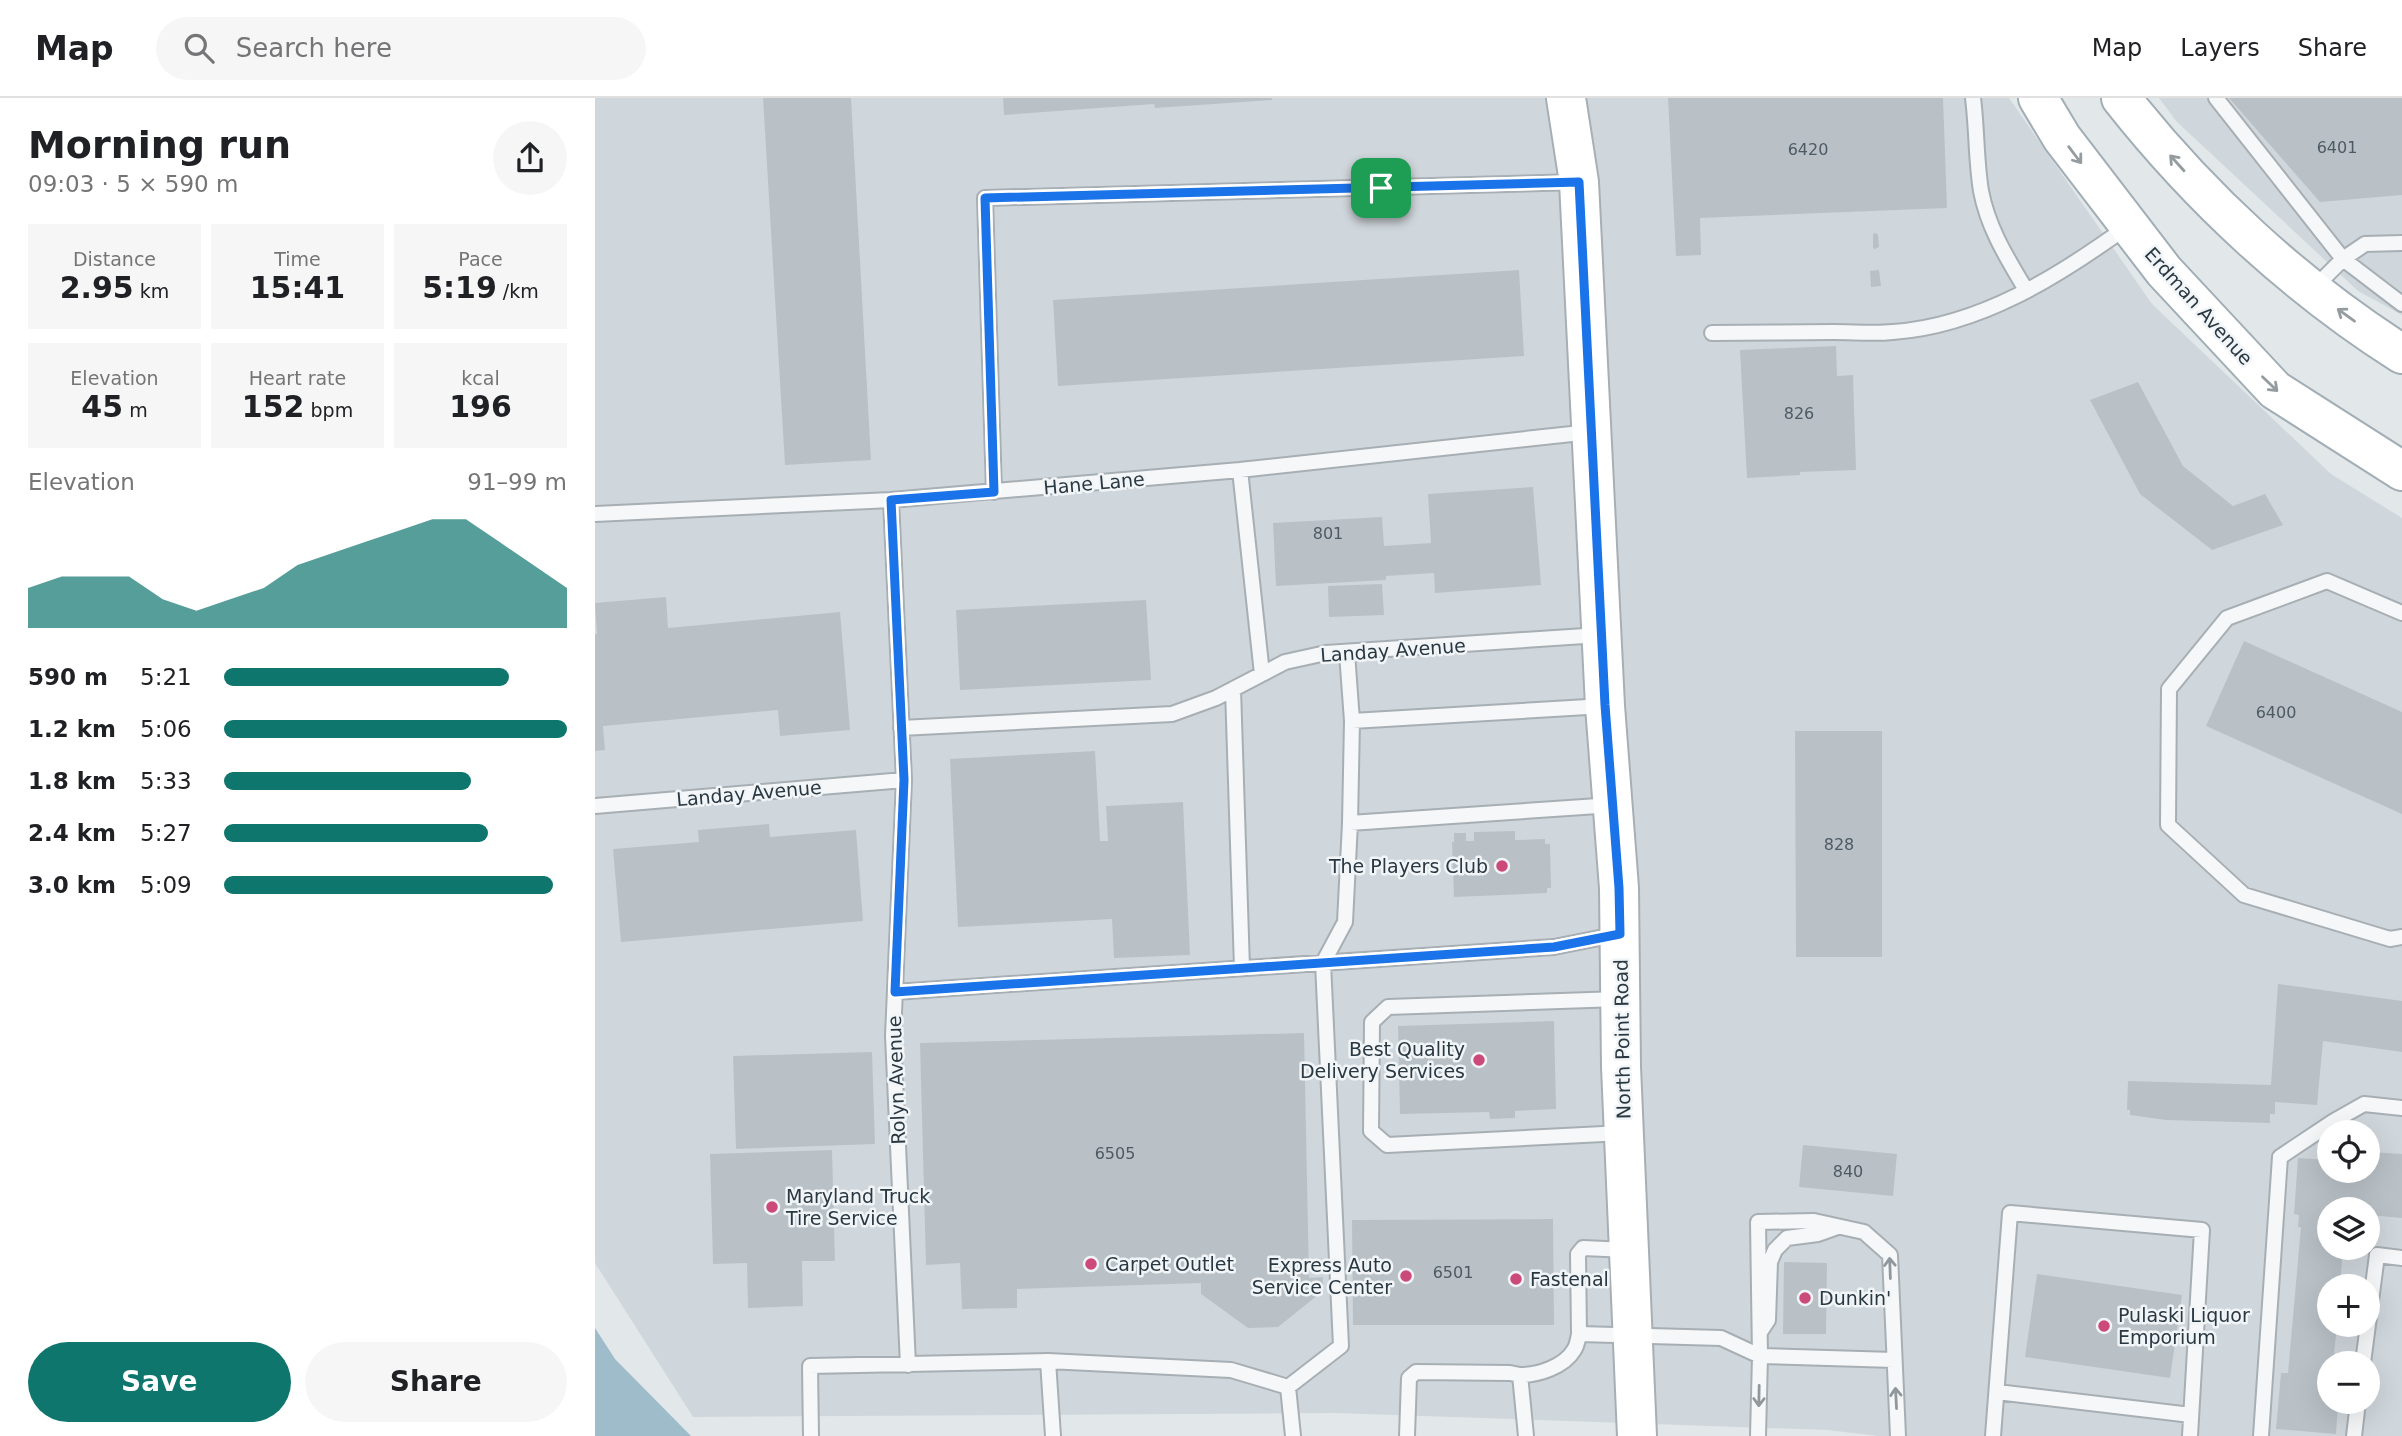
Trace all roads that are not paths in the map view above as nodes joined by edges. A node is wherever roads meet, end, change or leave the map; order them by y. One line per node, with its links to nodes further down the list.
1 (1566, 98): 6 (street, North Point Road)
2 (1973, 98): 10 (lane)
3 (2038, 98): 7 (street, Erdman Avenue, one-way to 7)
4 (2120, 98): 11 (street, one-way to 4)
5 (2216, 98): 9 (lane)
6 (1579, 182): 15 (street, North Point Road); 18 (lane)
7 (2129, 225): 10 (lane); 17 (street, Erdman Avenue, one-way to 17)
8 (2402, 243): 9 (lane)
9 (2343, 259): 11 (lane); 12 (lane)
10 (2026, 290): 13 (lane)
11 (2312, 290): 14 (street, one-way to 11)
12 (2402, 304)
13 (1712, 332)
14 (2402, 354)
15 (1592, 432): 16 (lane, Hane Lane); 22 (street, North Point Road)
16 (1240, 470): 18 (lane, Hane Lane); 24 (lane)
17 (2402, 471)
18 (994, 492): 19 (lane, Hane Lane)
19 (891, 500): 20 (lane, Hane Lane); 28 (lane, Rolyn Avenue)
20 (595, 514)
21 (2400, 608): 34 (lane)
22 (1604, 635): 23 (lane, Landay Avenue); 26 (street, North Point Road)
23 (1347, 653): 24 (lane, Landay Avenue); 27 (lane)
24 (1262, 674): 25 (lane, Landay Avenue)
25 (1233, 689): 28 (lane, Landay Avenue); 36 (lane)
26 (1605, 705): 27 (lane); 30 (street, North Point Road)
27 (1352, 721): 32 (lane)
28 (901, 728): 29 (lane, Rolyn Avenue)
29 (904, 780): 31 (lane, Landay Avenue); 37 (lane, Rolyn Avenue)
30 (1614, 805): 32 (lane); 33 (street, North Point Road)
31 (595, 806)
32 (1350, 823): 35 (lane)
33 (1620, 934): 35 (lane); 38 (street, North Point Road)
34 (2402, 937)
35 (1323, 963): 36 (lane); 53 (lane)
36 (1242, 968): 37 (lane)
37 (895, 992): 51 (lane, Rolyn Avenue)
38 (1620, 999): 40 (street, North Point Road); 40 (lane)
39 (2402, 1108): 67 (lane)
40 (1624, 1133): 42 (street, North Point Road)
41 (1835, 1228): 45 (lane); 45 (lane); 49 (lane, one-way to 41)
42 (1630, 1250): 44 (lane); 46 (street, North Point Road)
43 (2402, 1258): 47 (lane)
44 (1579, 1334): 46 (lane); 52 (lane)
45 (1759, 1334): 48 (lane)
46 (1633, 1335): 48 (lane); 62 (street, North Point Road)
47 (2365, 1351)
48 (1760, 1356): 49 (lane); 63 (lane, one-way to 63)
49 (1894, 1360): 64 (lane, one-way to 49)
50 (1048, 1361): 51 (lane); 53 (lane); 58 (lane)
51 (908, 1365): 57 (lane)
52 (1520, 1375): 60 (lane); 61 (lane)
53 (1288, 1387): 59 (lane)
54 (1997, 1392): 56 (lane); 56 (lane); 65 (lane)
55 (2357, 1414): 68 (lane)
56 (2191, 1415): 66 (lane)
57 (811, 1436)
58 (1053, 1436)
59 (1293, 1436)
60 (1407, 1436)
61 (1527, 1436)
62 (1637, 1436)
63 (1758, 1436)
64 (1898, 1436)
65 (1993, 1436)
66 (2190, 1436)
67 (2262, 1436)
68 (2354, 1436)

